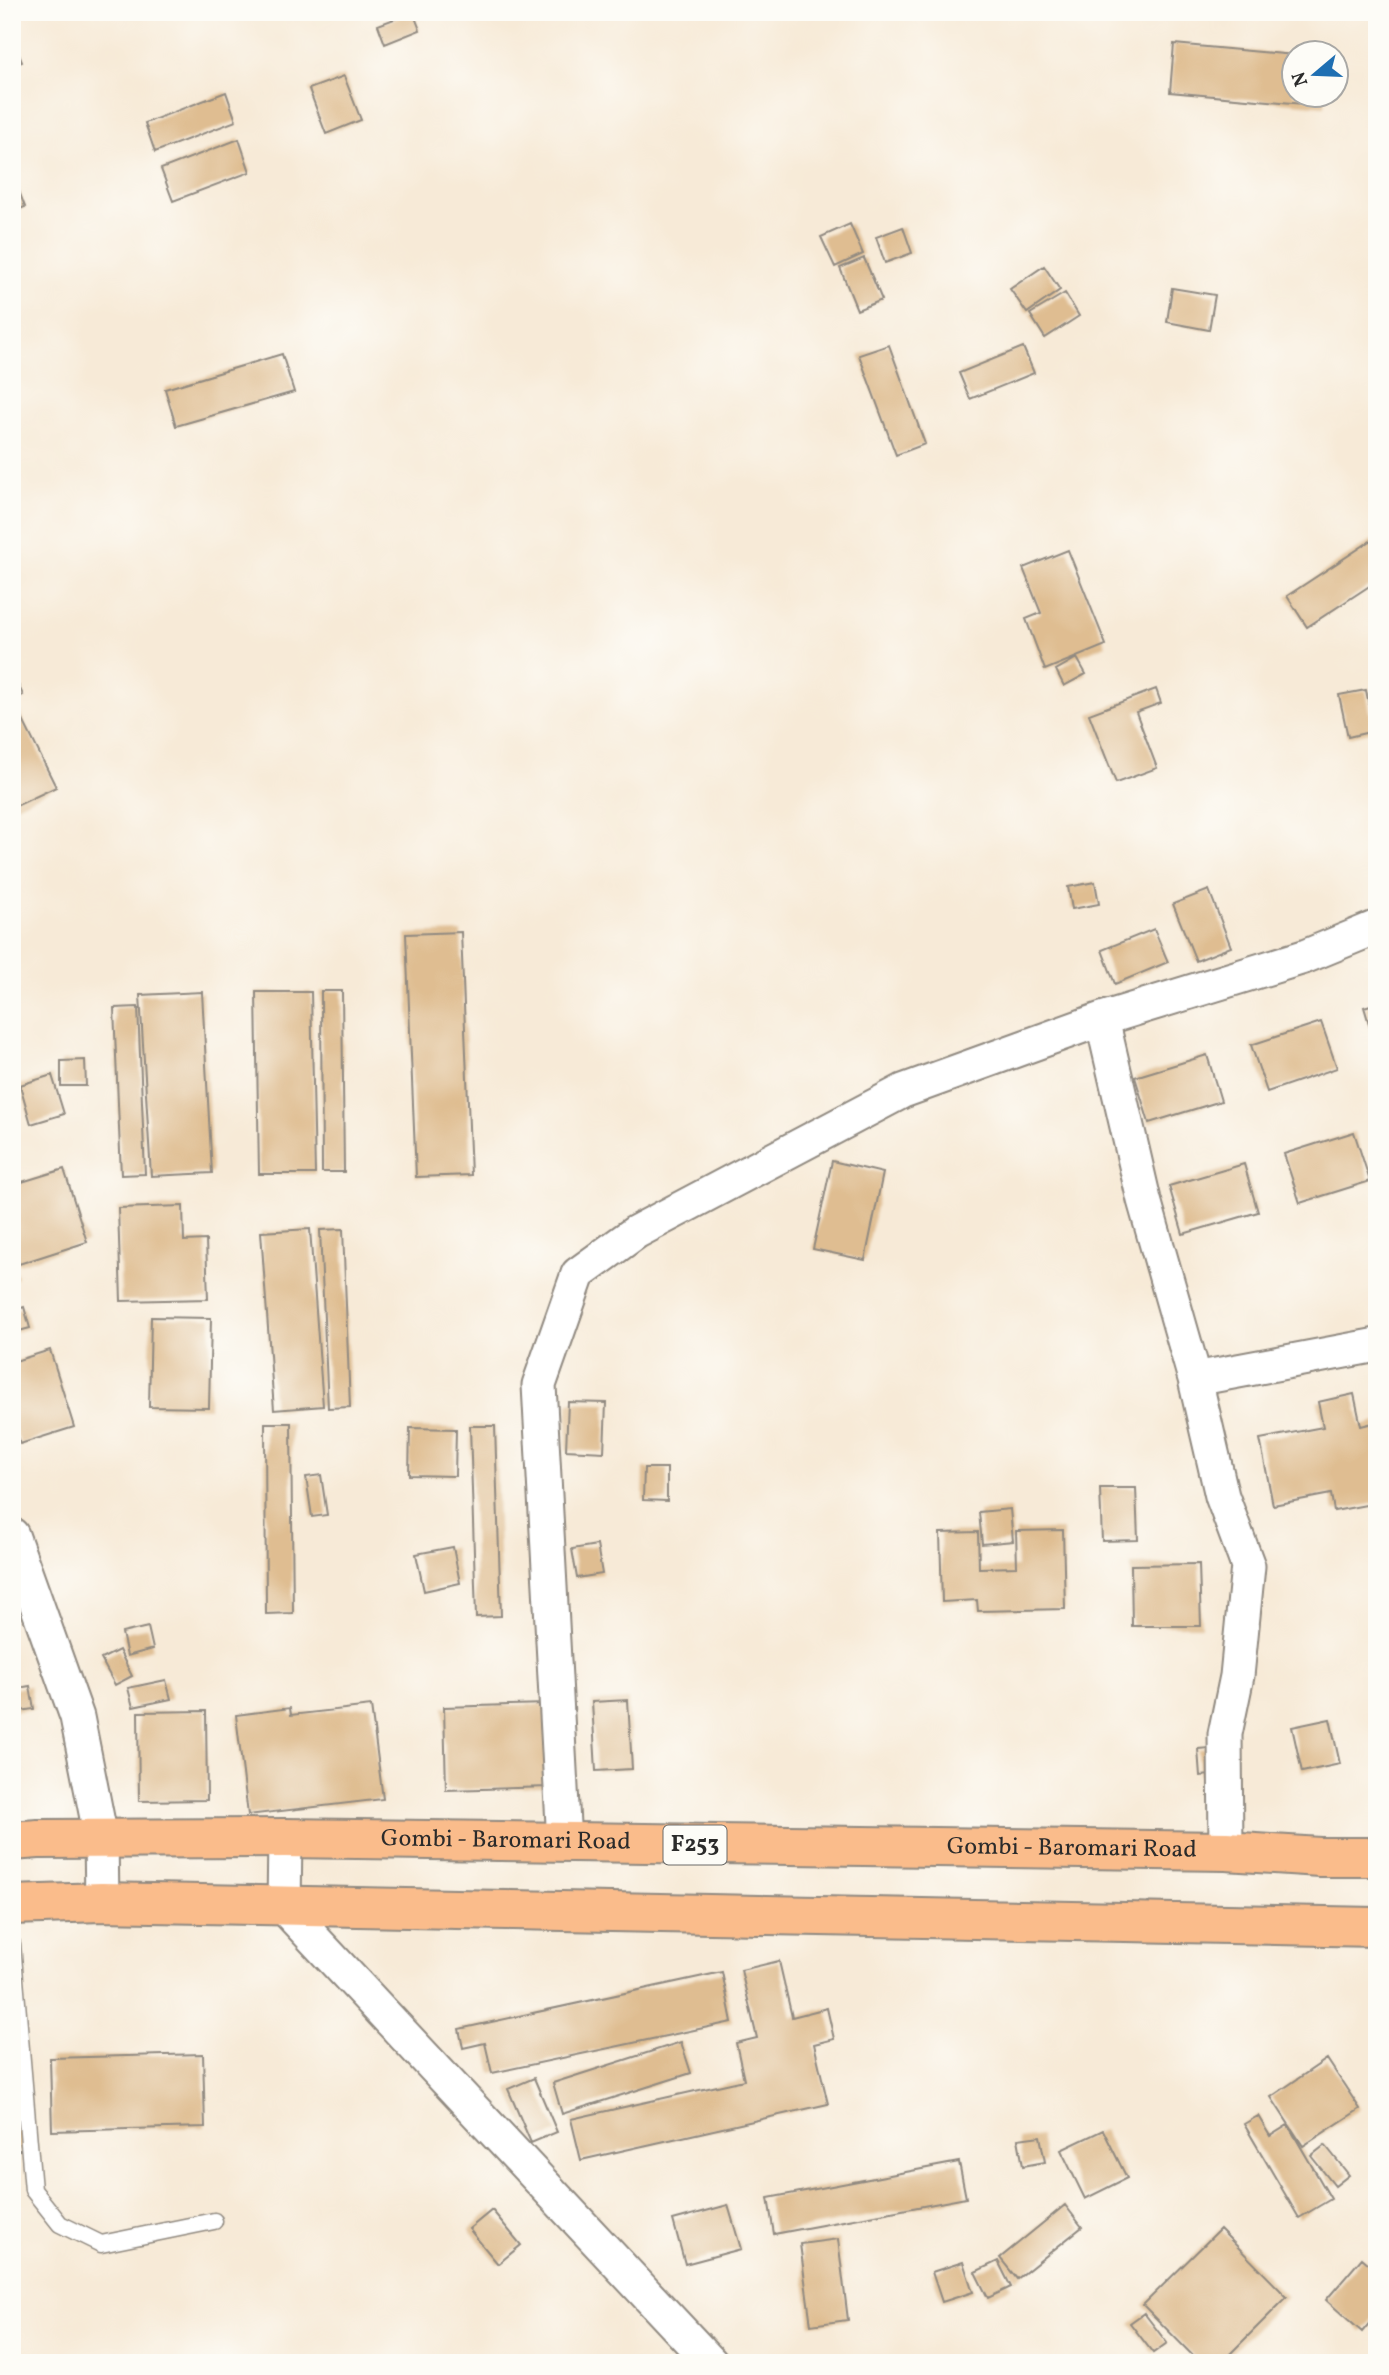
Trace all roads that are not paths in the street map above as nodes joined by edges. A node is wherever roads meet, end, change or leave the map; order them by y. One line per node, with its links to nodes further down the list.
1 (1377, 927): 2 (street)
2 (1102, 1019): 4 (street); 9 (street)
3 (1377, 1345): 4 (street)
4 (1195, 1379): 10 (street)
5 (12, 1535): 6 (street)
6 (101, 1838): 7 (main road, Gombi - Baromari Road / F253); 8 (main road, Gombi - Baromari Road / F253); 12 (street)
7 (285, 1838): 9 (main road, Gombi - Baromari Road / F253); 14 (street)
8 (12, 1841)
9 (564, 1843): 10 (main road, Gombi - Baromari Road / F253)
10 (1226, 1852): 11 (main road, Gombi - Baromari Road / F253)
11 (1377, 1857)
12 (102, 1902): 13 (main road); 14 (main road)
13 (12, 1905)
14 (284, 1907): 15 (main road); 18 (street)
15 (1377, 1927)
16 (12, 1944): 17 (lane)
17 (214, 2221)
18 (711, 2363)

